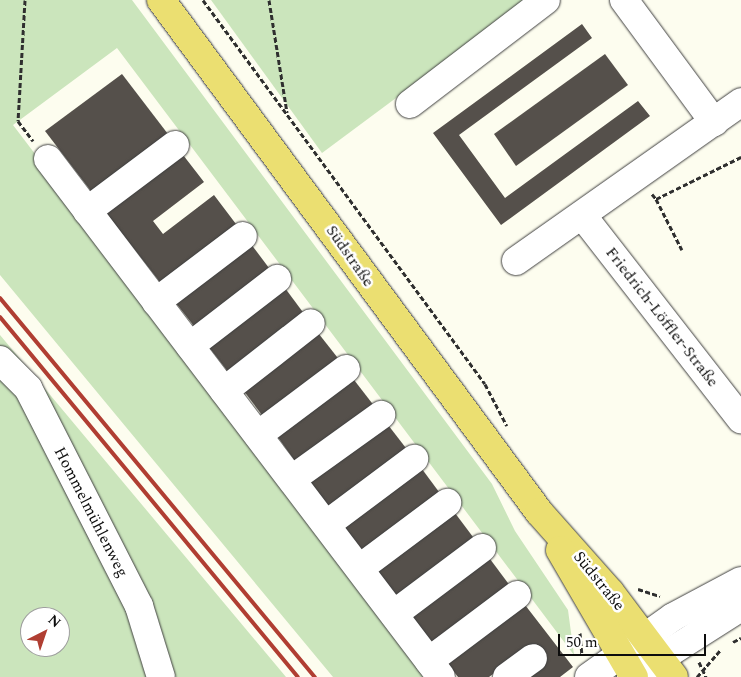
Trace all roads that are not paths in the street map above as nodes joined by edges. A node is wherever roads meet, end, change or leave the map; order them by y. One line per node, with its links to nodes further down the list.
1 (161, 0): 26 (main road, Südstraße)
2 (546, 0): 5 (street)
3 (624, 0): 6 (street)
4 (741, 102): 6 (street)
5 (410, 104)
6 (714, 122): 10 (street)
7 (175, 145): 9 (street)
8 (48, 159): 9 (street)
9 (88, 211): 14 (street)
10 (582, 215): 12 (street); 21 (street, Friedrich-Löffler-Straße)
11 (243, 236): 14 (street)
12 (516, 261)
13 (277, 279): 16 (street)
14 (156, 302): 16 (street)
15 (311, 323): 19 (street)
16 (190, 346): 19 (street)
17 (0, 360): 39 (street, Hommelmühlenweg)
18 (346, 369): 22 (street)
19 (224, 390): 22 (street)
20 (381, 415): 24 (street)
21 (741, 419)
22 (258, 435): 24 (street)
23 (414, 459): 27 (street)
24 (292, 479): 27 (street)
25 (447, 503): 29 (street)
26 (539, 512): 34 (main road, Südstraße); 38 (main road, Südstraße)
27 (327, 524): 29 (street)
28 (482, 548): 33 (street)
29 (360, 568): 33 (street)
30 (741, 581): 34 (street)
31 (517, 595): 37 (street)
32 (741, 607): 34 (street)
33 (394, 614): 37 (street)
34 (659, 657): 38 (street)
35 (533, 658): 40 (street)
36 (586, 665): 38 (street)
37 (435, 669)
38 (629, 671)
39 (161, 677)
40 (507, 677)

